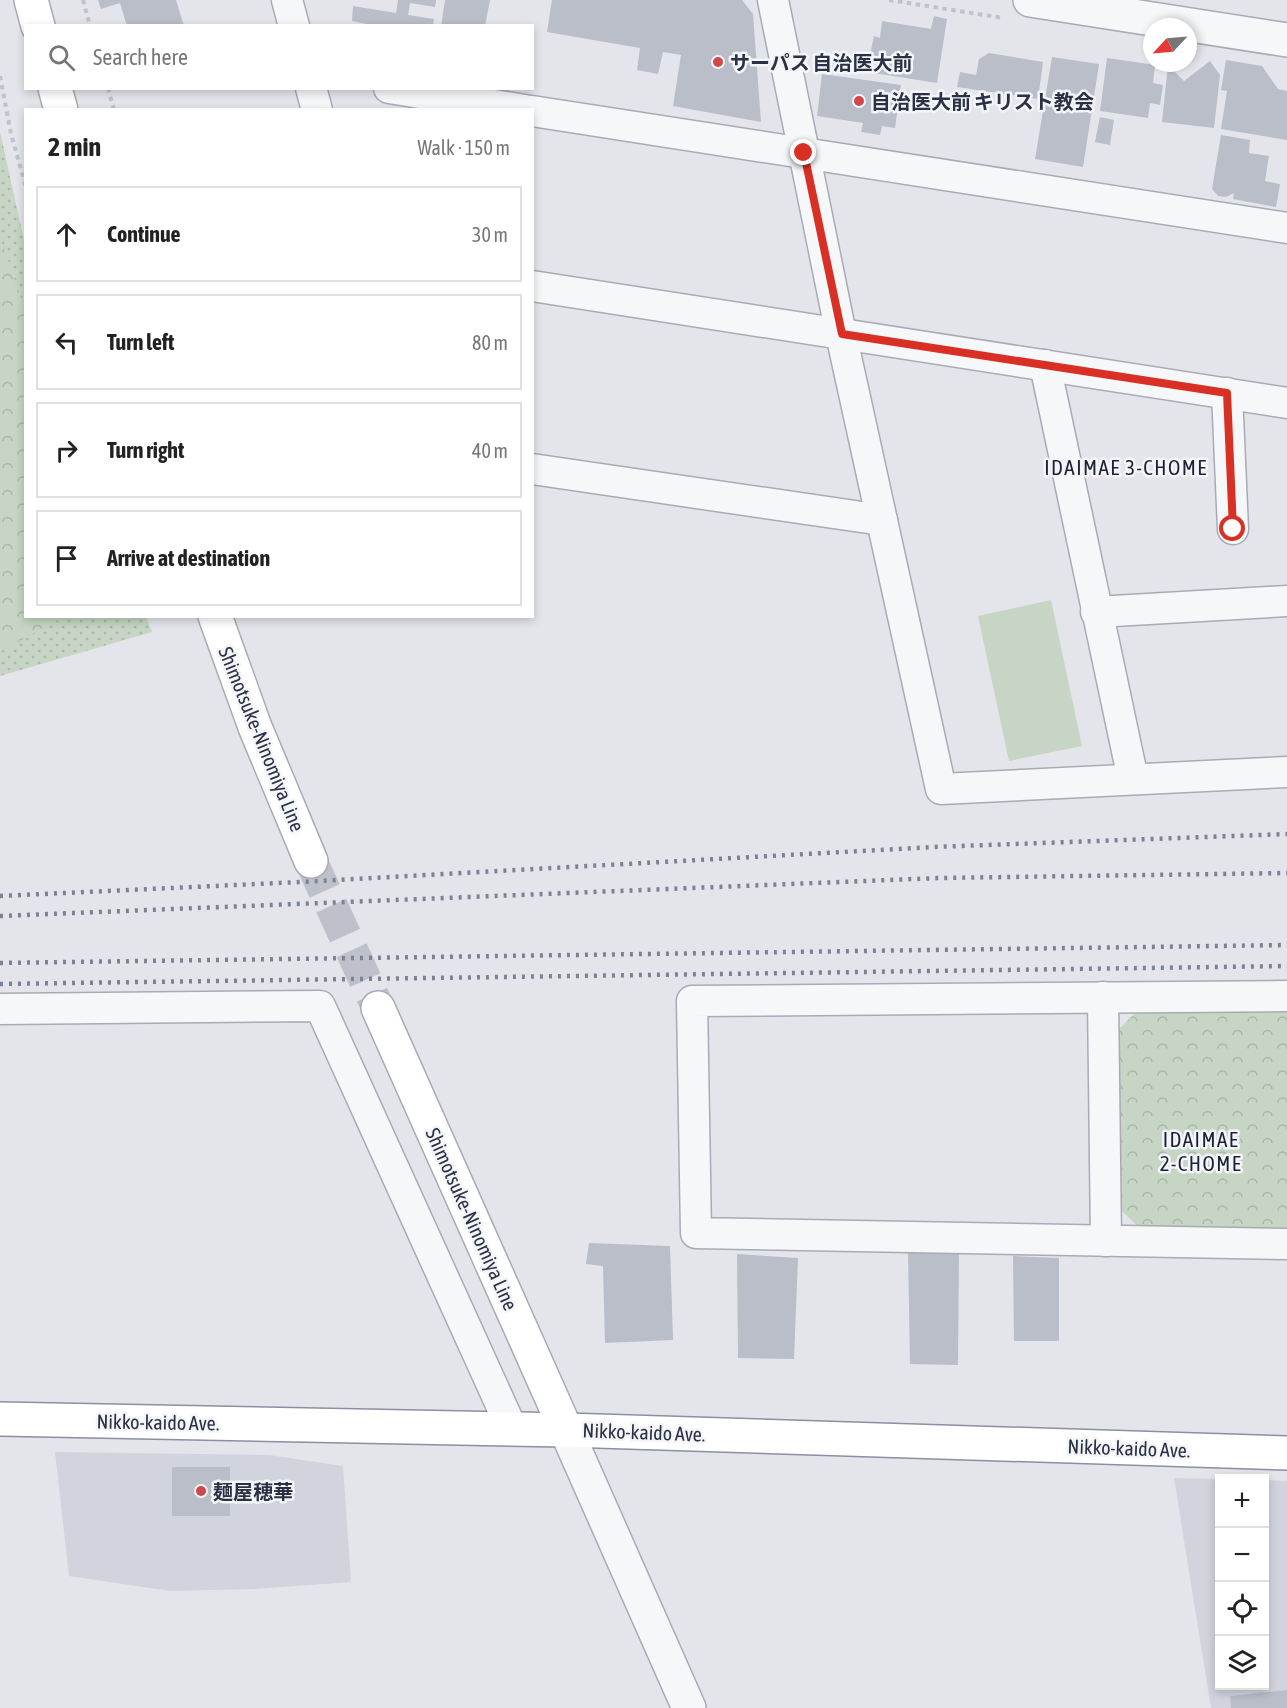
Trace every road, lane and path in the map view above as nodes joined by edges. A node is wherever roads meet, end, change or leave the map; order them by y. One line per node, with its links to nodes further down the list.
1 (31, 0): 7 (main road)
2 (82, 0): 8 (path)
3 (287, 0): 9 (street)
4 (773, 0): 19 (street)
5 (1030, 0): 6 (street)
6 (1066, 3): 10 (street)
7 (37, 24)
8 (89, 24)
9 (293, 24)
10 (1287, 40)
11 (0, 76): 20 (path)
12 (56, 90): 15 (main road)
13 (109, 90): 16 (path)
14 (401, 90): 17 (street)
15 (60, 108)
16 (113, 108)
17 (513, 108)
18 (534, 111): 19 (street)
19 (804, 153): 21 (street); 23 (street)
20 (24, 180)
21 (1287, 228)
22 (534, 286): 23 (street)
23 (842, 334): 24 (street); 28 (street)
24 (1045, 365): 25 (street); 31 (street)
25 (1227, 393): 26 (street); 29 (street)
26 (1287, 403)
27 (534, 469): 28 (street)
28 (882, 520): 34 (street)
29 (1233, 529)
30 (1287, 601): 31 (street)
31 (1096, 612): 34 (street)
32 (215, 618): 35 (main road, Shimotsuke-Ninomiya Line)
33 (1287, 772): 34 (street)
34 (1133, 779)
35 (311, 861)
36 (1287, 996): 37 (street)
37 (1102, 997): 40 (street); 40 (street)
38 (378, 1008): 44 (main road, Shimotsuke-Ninomiya Line)
39 (0, 1009): 43 (street)
40 (1106, 1241): 41 (street)
41 (1287, 1244)
42 (0, 1419): 43 (main road, Nikko-kaido Ave.)
43 (512, 1428): 44 (main road, Nikko-kaido Ave.)
44 (566, 1430): 45 (main road, Nikko-kaido Ave.); 46 (street)
45 (1287, 1453)
46 (690, 1708)

